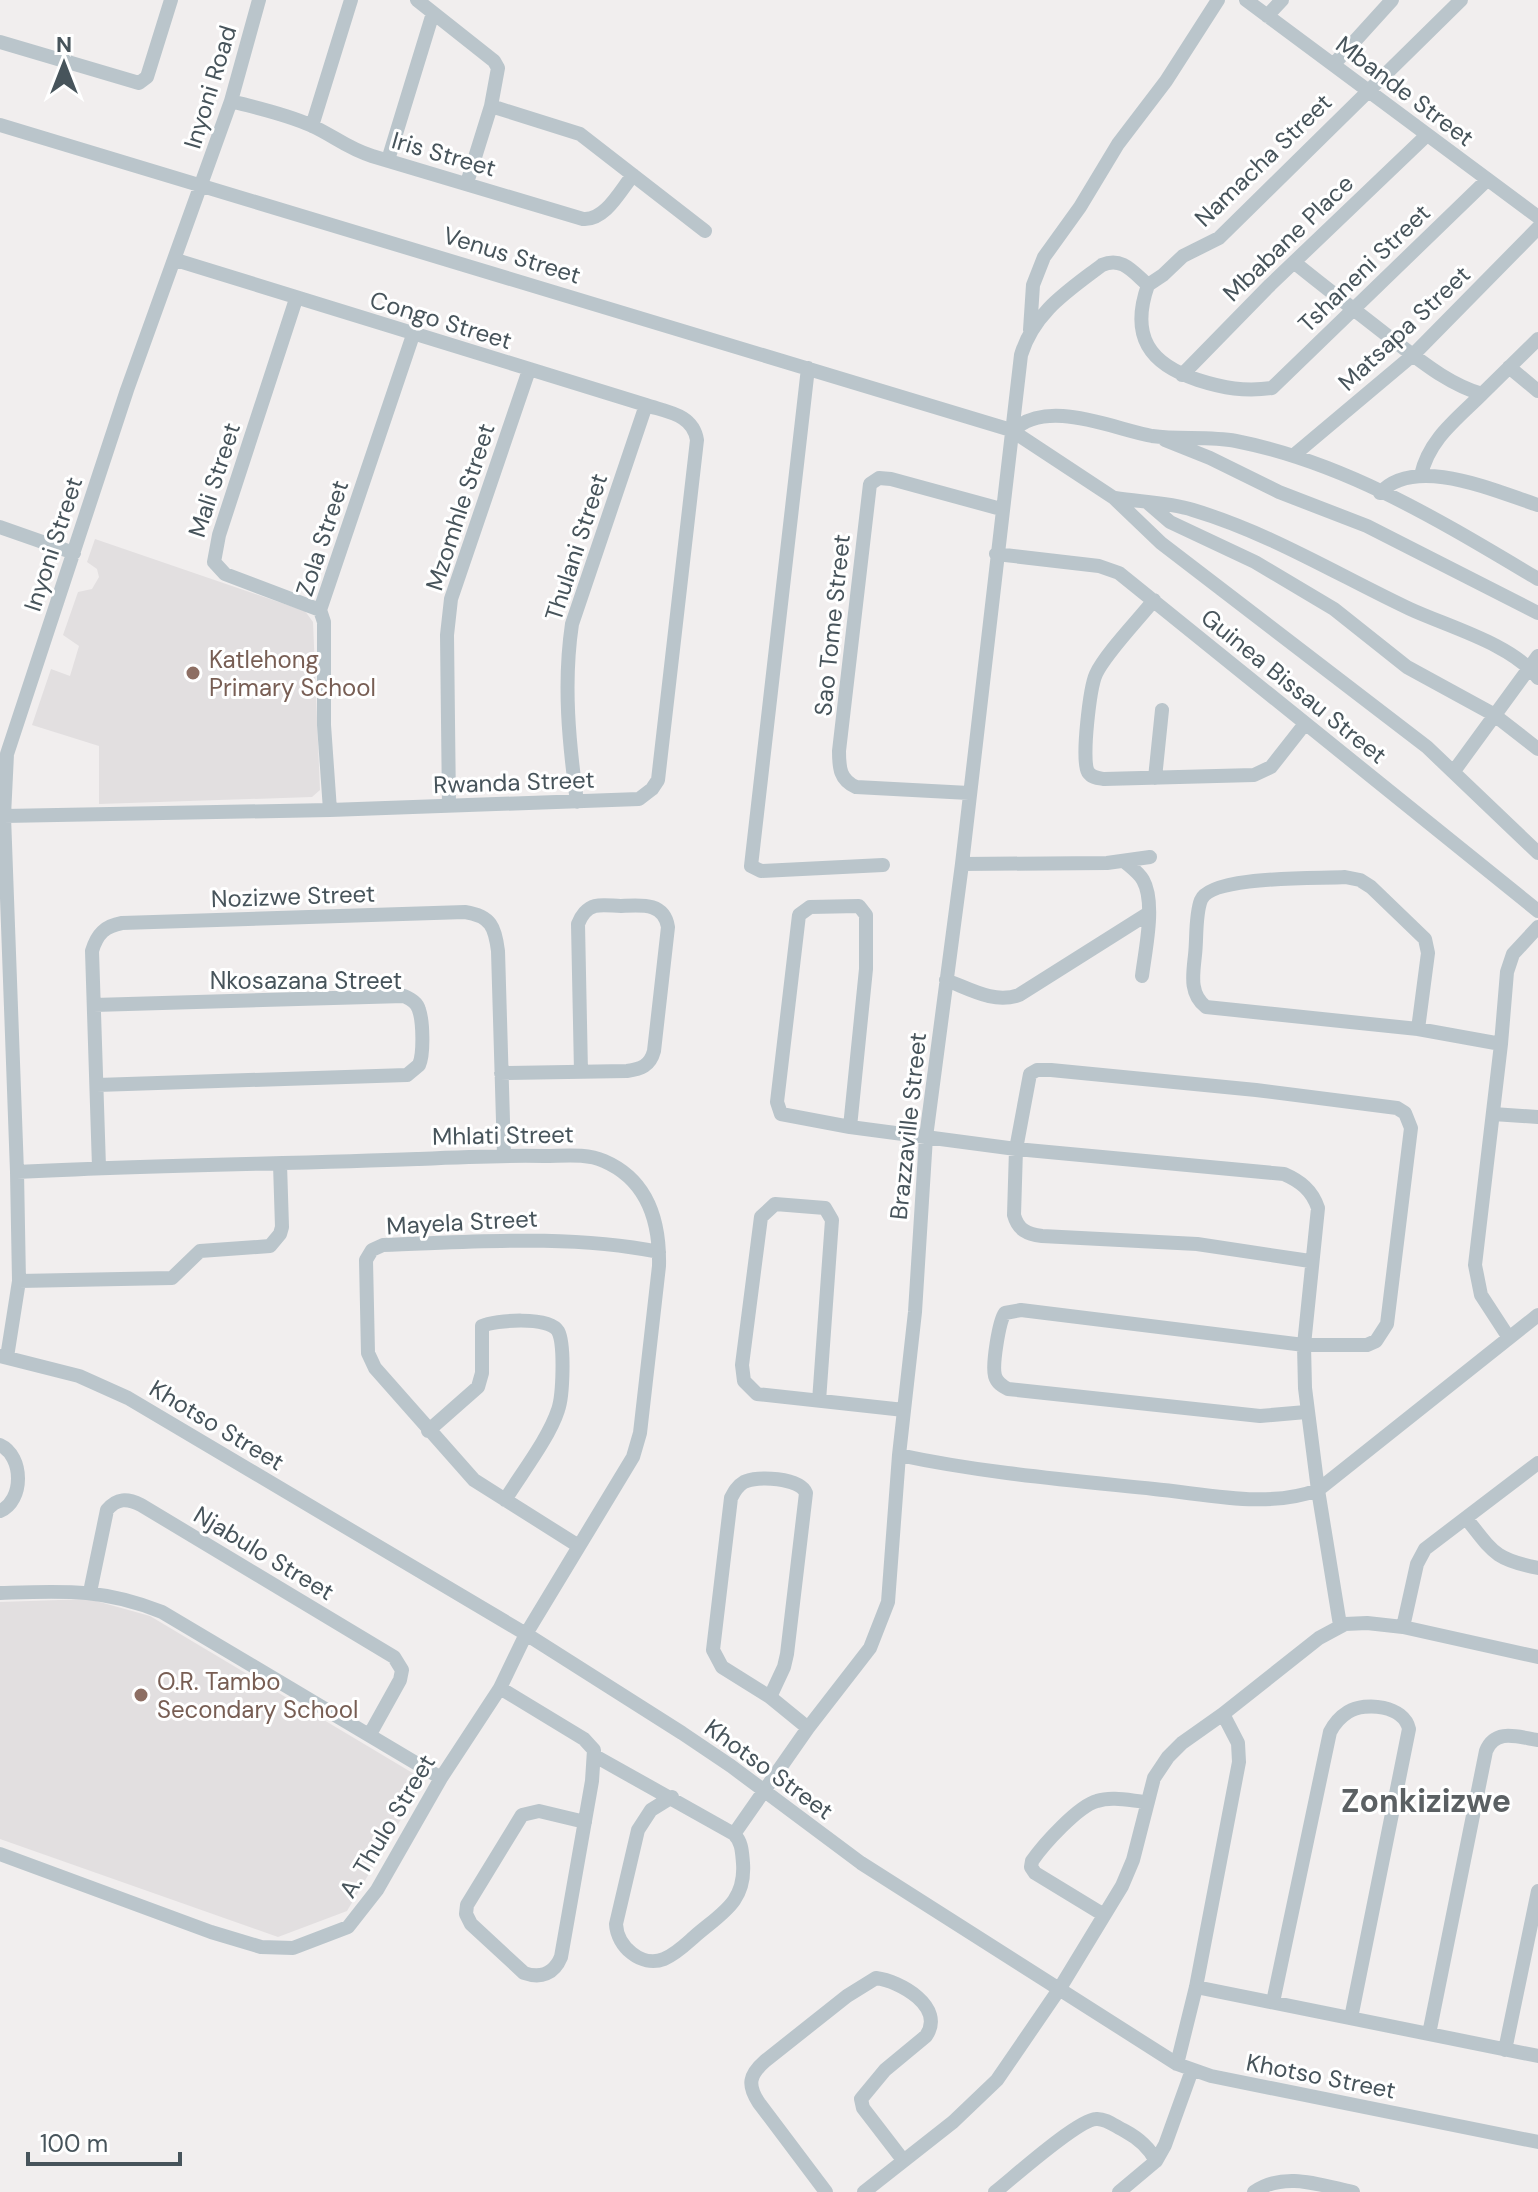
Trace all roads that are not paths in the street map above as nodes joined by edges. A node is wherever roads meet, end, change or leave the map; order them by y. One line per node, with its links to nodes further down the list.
1 (171, 0): 12 (street)
2 (259, 0): 15 (street, Inyoni Road)
3 (351, 0): 18 (street)
4 (417, 0): 10 (street)
5 (1218, 0): 33 (street)
6 (1246, 0): 11 (street, Mbande Street)
7 (1282, 0): 11 (street)
8 (1392, 0): 13 (street)
9 (1459, 1): 14 (street, Namacha Street)
10 (433, 13): 16 (street); 20 (street)
11 (1267, 16): 13 (street, Mbande Street)
12 (0, 42)
13 (1334, 64): 14 (street, Mbande Street)
14 (1368, 90): 19 (street, Mbande Street); 30 (street, Namacha Street)
15 (231, 101): 18 (street, Iris Street); 24 (street, Inyoni Road)
16 (491, 106): 21 (street); 23 (street)
17 (0, 125): 24 (street, Venus Street)
18 (312, 126): 20 (street, Iris Street)
19 (1427, 135): 22 (street, Mbande Street); 29 (street, Mbabane Place)
20 (388, 160): 23 (street, Iris Street)
21 (633, 175): 23 (street, Iris Street); 27 (street)
22 (1487, 180): 25 (street, Mbande Street); 32 (street, Tshaneni Street)
23 (467, 183)
24 (202, 186): 28 (street, Inyoni Street); 38 (street, Venus Street)
25 (1538, 217)
26 (1538, 228): 36 (street, Matsapa Street)
27 (705, 231)
28 (176, 260): 31 (street, Congo Street); 55 (street, Inyoni Street)
29 (1295, 263): 32 (street); 40 (street, Mbabane Place)
30 (1148, 285): 33 (street); 40 (street)
31 (296, 299): 34 (street, Congo Street); 59 (street, Mali Street)
32 (1353, 309): 36 (street); 40 (street, Tshaneni Street)
33 (1030, 331): 45 (street, Brazzaville Street)
34 (413, 335): 39 (street, Congo Street); 59 (street, Zola Street)
35 (1538, 339): 37 (street)
36 (1413, 355): 42 (street); 47 (street, Matsapa Street)
37 (1509, 367): 41 (street); 42 (street)
38 (808, 368): 45 (street, Venus Street); 77 (street)
39 (529, 370): 43 (street, Congo Street); 70 (street, Mzomhle Street)
40 (1182, 375)
41 (1538, 391)
42 (1482, 394): 48 (street)
43 (646, 405): 44 (street, Congo Street); 69 (street, Thulani Street)
44 (691, 424): 69 (street, Rwanda Street)
45 (1012, 431): 46 (street); 50 (street, Venus Street); 53 (street, Brazzaville Street)
46 (1155, 436): 47 (street); 60 (street)
47 (1294, 455): 49 (street)
48 (1421, 475): 49 (street); 52 (street)
49 (1380, 493): 57 (street)
50 (1114, 498): 51 (street); 66 (street)
51 (1148, 503): 61 (street); 63 (street)
52 (1538, 505)
53 (1001, 509): 56 (street, Brazzaville Street); 68 (street, Sao Tome Street)
54 (0, 527): 55 (street)
55 (74, 553): 72 (street, Inyoni Street)
56 (996, 554): 58 (street, Guinea Bissau Street); 68 (street, Brazzaville Street)
57 (1538, 579)
58 (1154, 600): 64 (street, Guinea Bissau Street); 67 (street)
59 (320, 610): 71 (street, Zola Street)
60 (1538, 613)
61 (1535, 667): 63 (street)
62 (1162, 710): 67 (street)
63 (1493, 714): 65 (street); 66 (street)
64 (1304, 725): 67 (street); 78 (street, Guinea Bissau Street)
65 (1538, 749)
66 (1454, 771): 73 (street)
67 (1155, 778)
68 (969, 793): 76 (street, Brazzaville Street)
69 (577, 802): 70 (street, Rwanda Street)
70 (449, 806): 71 (street, Rwanda Street)
71 (330, 810): 72 (street, Rwanda Street)
72 (4, 816): 80 (street, Inyoni Street)
73 (1538, 853)
74 (1150, 857): 75 (street)
75 (1125, 862): 76 (street); 79 (street)
76 (962, 864): 83 (street, Brazzaville Street)
77 (883, 865)
78 (1538, 911)
79 (1149, 913): 82 (street); 83 (street)
80 (4, 923): 98 (street, Inyoni Street)
81 (1538, 927): 86 (street)
82 (1142, 976)
83 (946, 980): 93 (street, Brazzaville Street)
84 (94, 1005): 88 (street, Nozizwe Street); 89 (street, Nozizwe Street); 89 (street, Nkosazana Street)
85 (1418, 1029): 85 (street); 86 (street)
86 (1501, 1044): 90 (street)
87 (581, 1072): 87 (street); 88 (street)
88 (501, 1073): 95 (street, Nozizwe Street)
89 (97, 1085): 97 (street, Nozizwe Street)
90 (1493, 1114): 91 (street); 103 (street)
91 (1538, 1117)
92 (850, 1127): 92 (street); 93 (street)
93 (926, 1137): 94 (street); 107 (street, Brazzaville Street)
94 (1016, 1149): 100 (street); 100 (street); 104 (street)
95 (504, 1155): 96 (street, Mhlati Street); 99 (street, Mhlati Street)
96 (280, 1164): 97 (street, Mhlati Street); 101 (street)
97 (99, 1167): 98 (street, Mhlati Street)
98 (17, 1172): 101 (street, Inyoni Street)
99 (659, 1252): 109 (street, Mayela Street); 117 (street, Mhlati Street)
100 (1310, 1261): 104 (street)
101 (19, 1281): 105 (street, Inyoni Street)
102 (1538, 1315): 103 (street)
103 (1509, 1338): 113 (street)
104 (1304, 1345): 108 (street); 108 (street)
105 (4, 1356): 123 (street, Khotso Street)
106 (819, 1401): 106 (street); 107 (street)
107 (904, 1410): 111 (street, Brazzaville Street)
108 (1306, 1412): 113 (street)
109 (428, 1431): 114 (street, Mayela Street); 114 (street)
110 (0, 1445): 115 (street)
111 (899, 1455): 113 (street); 128 (street, Brazzaville Street)
112 (1538, 1463): 116 (street)
113 (1318, 1490): 121 (street)
114 (505, 1500): 117 (street, Mayela Street)
115 (0, 1511)
116 (1466, 1518): 118 (street); 122 (street)
117 (577, 1545): 123 (street, Mhlati Street)
118 (1538, 1568)
119 (90, 1592): 120 (street); 129 (street); 129 (street, Njabulo Street)
120 (0, 1593)
121 (1340, 1625): 122 (street); 127 (street)
122 (1403, 1627): 124 (street)
123 (526, 1634): 125 (street, A. Thulo Street); 133 (street, Khotso Street)
124 (1538, 1657)
125 (500, 1688): 131 (street); 132 (street, A. Thulo Street)
126 (770, 1697): 126 (street); 128 (street)
127 (1223, 1714): 135 (street); 141 (street)
128 (808, 1728): 133 (street, Brazzaville Street)
129 (370, 1734): 132 (street)
130 (1538, 1740): 145 (street)
131 (595, 1756): 134 (street); 136 (street)
132 (441, 1778): 138 (street, A. Thulo Street)
133 (764, 1790): 137 (street, Brazzaville Street); 142 (street, Khotso Street)
134 (672, 1797): 137 (street); 137 (street)
135 (1148, 1802): 140 (street); 140 (street)
136 (585, 1822): 136 (street)
137 (734, 1834)
138 (0, 1854)
139 (1538, 1891): 146 (street)
140 (1104, 1915): 142 (street)
141 (1196, 1987): 143 (street); 148 (street)
142 (1060, 1988): 148 (street, Khotso Street); 151 (street)
143 (1273, 2002): 144 (street); 144 (street)
144 (1351, 2018): 145 (street)
145 (1429, 2034): 146 (street)
146 (1505, 2050): 147 (street)
147 (1538, 2056)
148 (1177, 2064): 149 (street, Khotso Street)
149 (1192, 2070): 150 (street, Khotso Street); 152 (street)
150 (1538, 2142)
151 (903, 2160): 153 (street); 154 (street)
152 (1156, 2161): 155 (street); 156 (street)
153 (826, 2192)
154 (864, 2192)
155 (995, 2192)
156 (1119, 2192)
157 (1254, 2192): 158 (street)
158 (1353, 2192)

